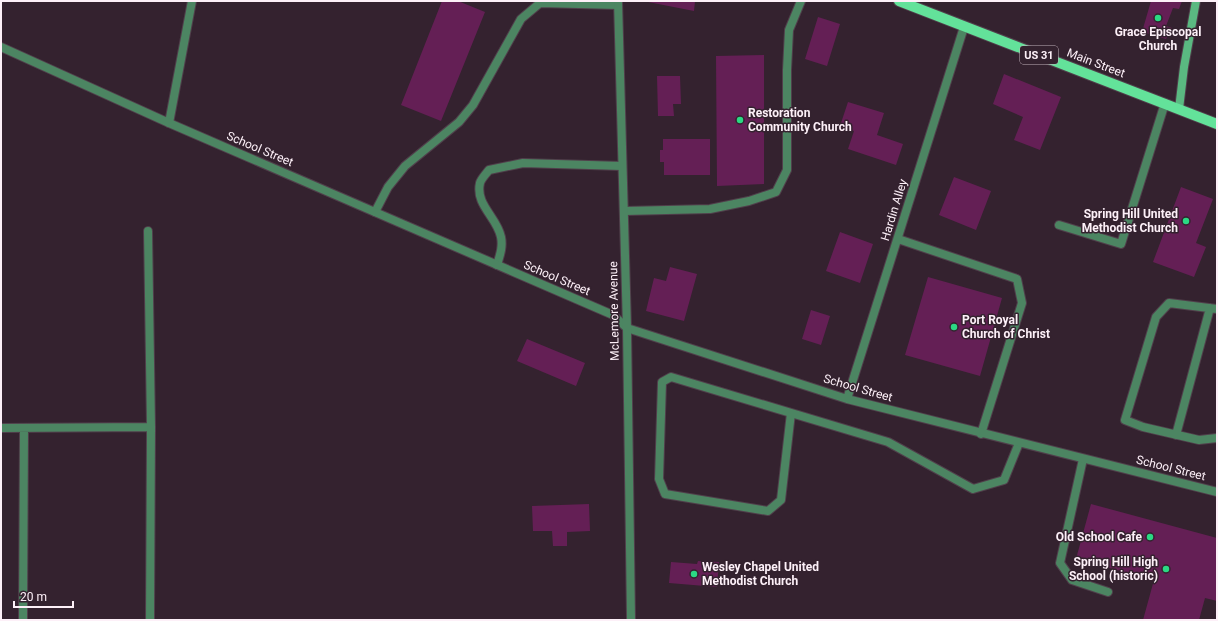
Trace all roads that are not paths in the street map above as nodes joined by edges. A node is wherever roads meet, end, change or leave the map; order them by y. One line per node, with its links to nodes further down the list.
1 (192, 1): 10 (street)
2 (801, 1): 13 (street)
3 (899, 1): 6 (main road, Main Street / US 31)
4 (1196, 1): 9 (main road)
5 (618, 3): 12 (street, McLemore Avenue); 14 (street)
6 (964, 27): 8 (main road, Main Street / US 31); 17 (street, Hardin Alley)
7 (1, 47): 10 (street, School Street)
8 (1165, 103): 9 (main road, Main Street / US 31); 15 (street)
9 (1179, 109): 11 (main road, Main Street / US 31)
10 (169, 123): 14 (street, School Street)
11 (1217, 124)
12 (622, 166): 13 (street, McLemore Avenue); 18 (street)
13 (624, 211): 20 (street, McLemore Avenue)
14 (375, 212): 18 (street, School Street)
15 (1059, 225)
16 (148, 231): 23 (street)
17 (898, 239): 21 (street, Hardin Alley); 26 (street)
18 (497, 265): 20 (street, School Street)
19 (1213, 309): 27 (street); 27 (street)
20 (627, 328): 21 (street, School Street); 35 (street, McLemore Avenue)
21 (847, 399): 26 (street, School Street)
22 (791, 413): 22 (street); 29 (street)
23 (151, 427): 25 (street); 34 (street)
24 (1, 428): 25 (street)
25 (24, 428): 33 (street)
26 (982, 434): 29 (street, School Street)
27 (1176, 435): 28 (street)
28 (1217, 438)
29 (1020, 443): 30 (street, School Street)
30 (1083, 459): 31 (street, School Street); 32 (street)
31 (1217, 492)
32 (1108, 592)
33 (23, 620)
34 (150, 620)
35 (630, 620)

